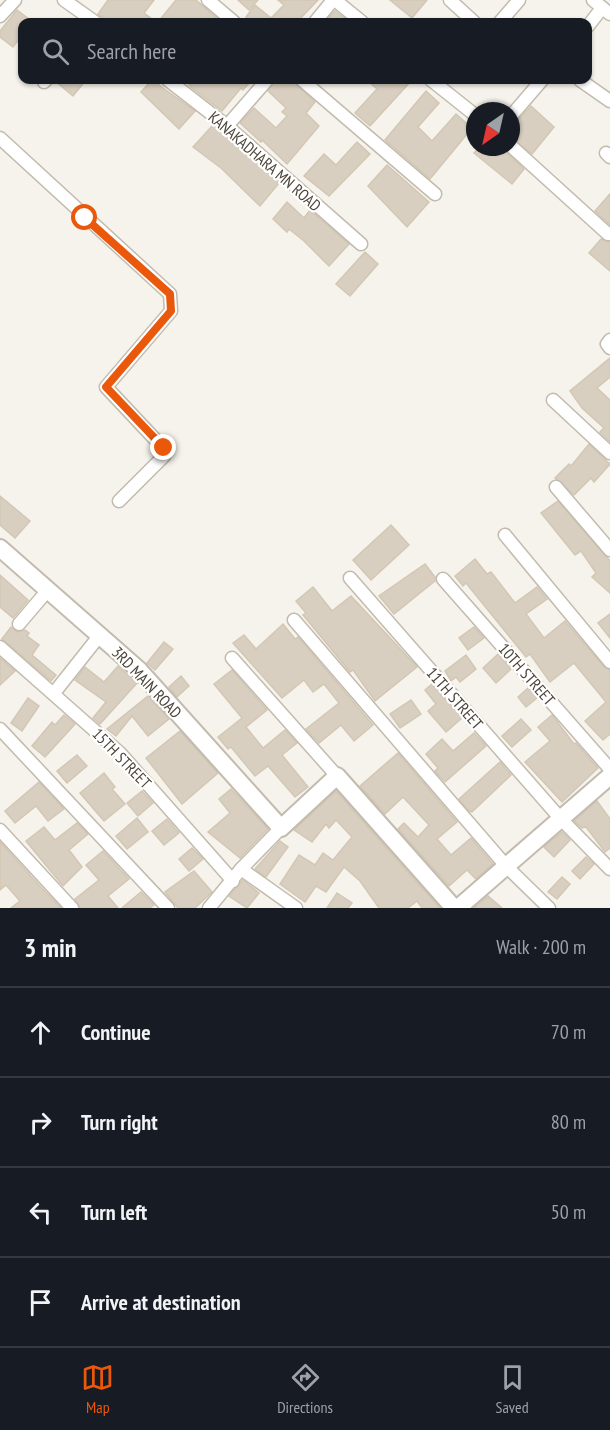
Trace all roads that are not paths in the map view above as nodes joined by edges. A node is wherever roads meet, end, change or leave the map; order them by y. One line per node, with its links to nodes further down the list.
1 (15, 0): 8 (street)
2 (64, 0): 9 (street)
3 (208, 0): 10 (street)
4 (334, 0): 11 (street); 12 (street)
5 (450, 0): 13 (street)
6 (519, 0): 14 (street)
7 (602, 7): 15 (street)
8 (0, 16)
9 (89, 18)
10 (229, 18)
11 (318, 18)
12 (357, 18)
13 (470, 18)
14 (503, 18)
15 (592, 21)
16 (173, 84): 25 (street, KANAKADHARA MN ROAD)
17 (264, 84): 25 (street)
18 (307, 84): 28 (street)
19 (436, 84): 24 (street)
20 (538, 84): 23 (street)
21 (586, 84): 22 (street)
22 (610, 101)
23 (520, 105)
24 (466, 108)
25 (227, 126): 30 (street, KANAKADHARA MN ROAD)
26 (0, 138): 34 (street)
27 (520, 154): 29 (street)
28 (435, 194)
29 (609, 234)
30 (361, 244)
31 (553, 400): 32 (street)
32 (610, 453)
33 (556, 487): 37 (street)
34 (119, 501)
35 (505, 535): 46 (street)
36 (0, 548): 40 (street, 3RD MAIN ROAD)
37 (610, 550)
38 (350, 578): 52 (street, 11TH STREET)
39 (443, 579): 49 (street, 10TH STREET)
40 (48, 590): 42 (street); 43 (street, 3RD MAIN ROAD)
41 (294, 620): 55 (street)
42 (19, 624)
43 (100, 635): 47 (street); 53 (street, 3RD MAIN ROAD)
44 (0, 647): 47 (street, 15TH STREET)
45 (232, 658): 50 (street)
46 (610, 662)
47 (54, 693): 58 (street, 15TH STREET)
48 (0, 729): 60 (street)
49 (610, 769)
50 (337, 776): 53 (street); 63 (street)
51 (610, 776): 52 (street)
52 (560, 818): 55 (street); 57 (street, 11TH STREET)
53 (281, 828): 56 (street)
54 (0, 831): 59 (street)
55 (507, 867): 63 (street); 64 (street)
56 (241, 869): 58 (street); 62 (street)
57 (610, 869)
58 (233, 881): 61 (street)
59 (72, 908)
60 (168, 908)
61 (208, 908)
62 (296, 908)
63 (456, 908)
64 (549, 908)

